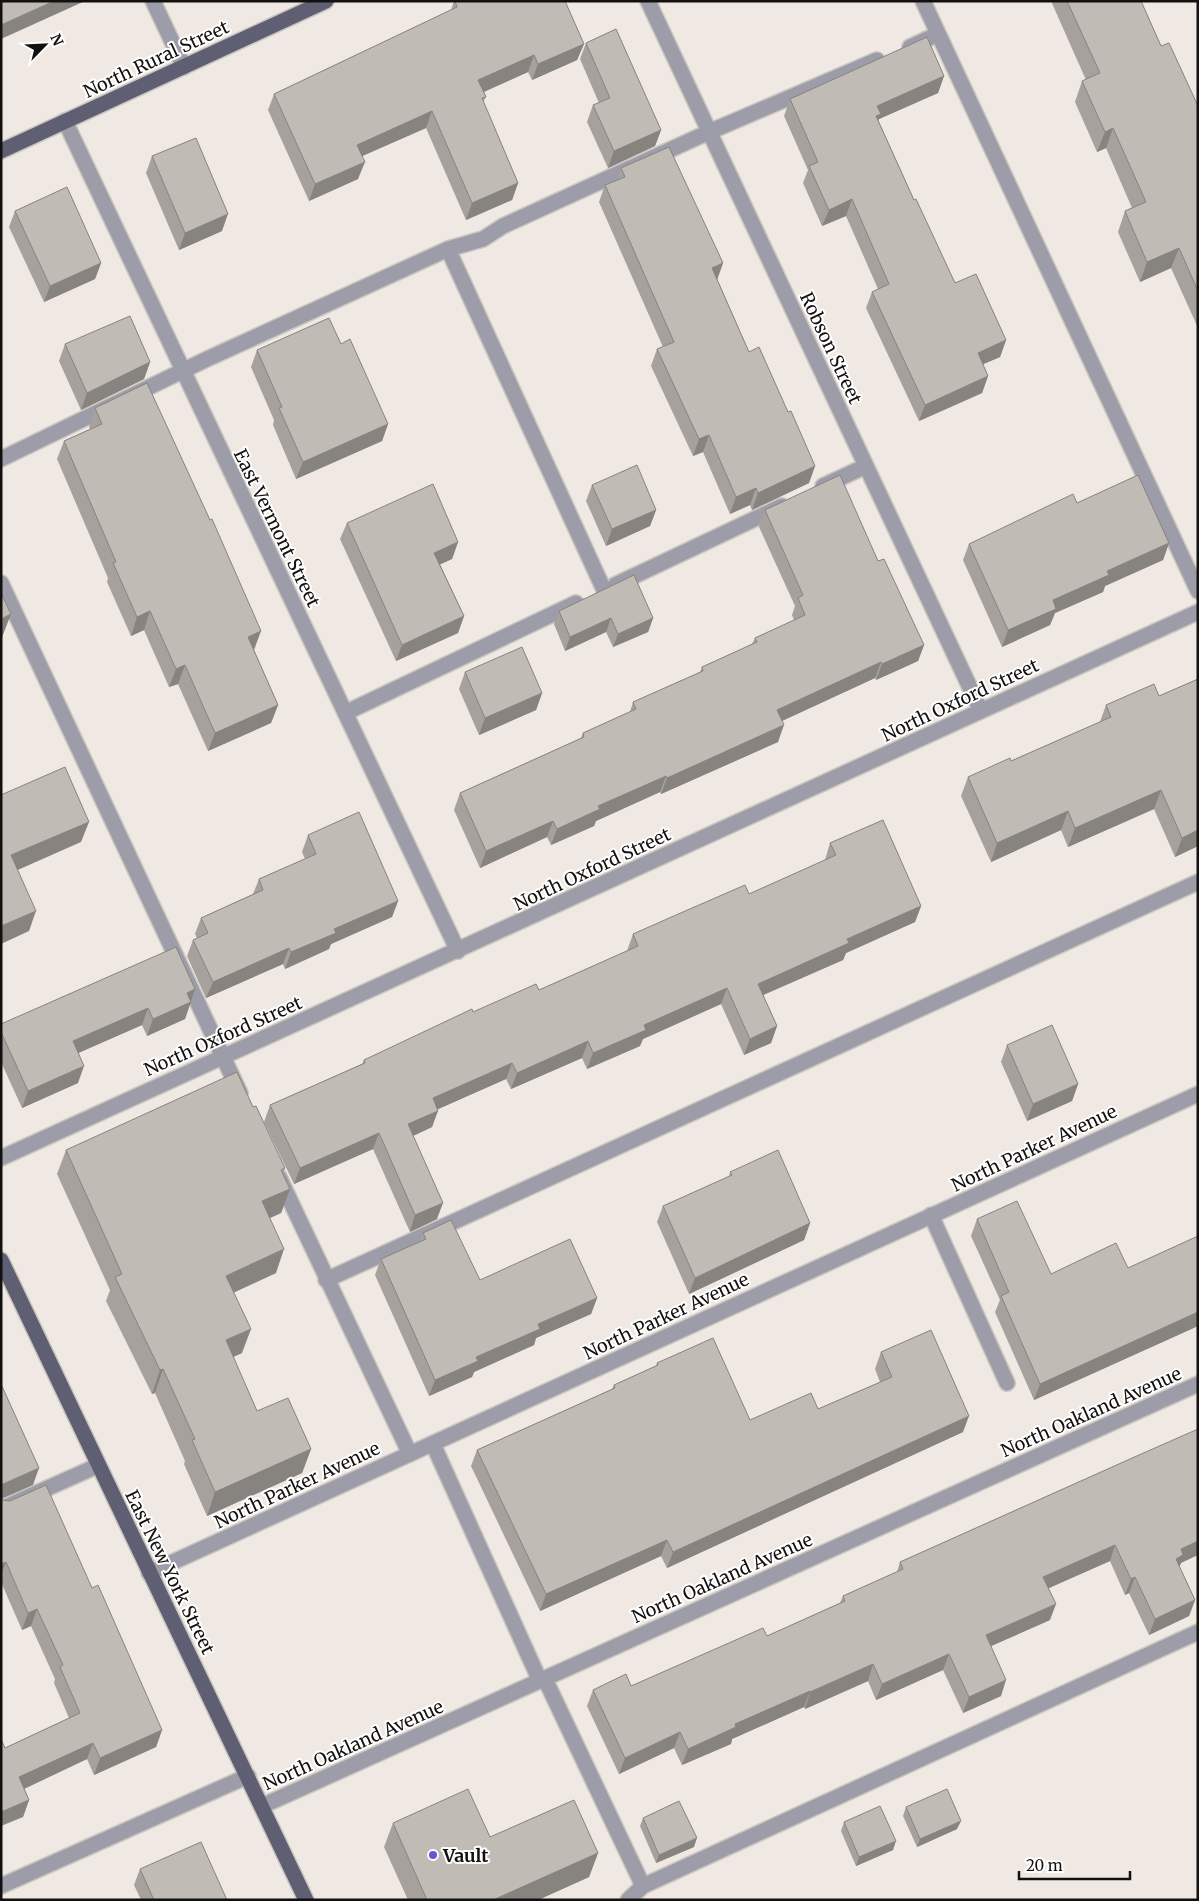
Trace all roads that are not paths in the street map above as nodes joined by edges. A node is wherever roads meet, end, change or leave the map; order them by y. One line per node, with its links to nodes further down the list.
1 (153, 1): 6 (street)
2 (326, 1): 6 (main road, North Rural Street)
3 (648, 1): 8 (street, Robson Street)
4 (923, 1): 5 (street)
5 (938, 34): 8 (street); 18 (street)
6 (184, 67): 7 (main road, North Rural Street)
7 (65, 121): 9 (main road, North Rural Street); 11 (street, East Vermont Street)
8 (709, 132): 10 (street); 13 (street, Robson Street)
9 (1, 150)
10 (448, 249): 11 (street); 17 (street)
11 (181, 371): 12 (street); 21 (street, East Vermont Street)
12 (1, 459)
13 (866, 466): 14 (street); 20 (street, Robson Street)
14 (810, 492)
15 (792, 501): 17 (street)
16 (1, 584): 24 (street)
17 (604, 590): 21 (street)
18 (1198, 591)
19 (1198, 612): 20 (street, North Oxford Street)
20 (981, 711): 23 (street, North Oxford Street)
21 (345, 712): 23 (street, East Vermont Street)
22 (1198, 882): 31 (street)
23 (458, 951): 24 (street, North Oxford Street)
24 (224, 1057): 26 (street); 27 (street, North Oxford Street)
25 (1198, 1094): 29 (street, North Parker Avenue)
26 (246, 1106)
27 (1, 1158)
28 (274, 1167): 31 (street)
29 (932, 1216): 32 (street); 34 (street, North Parker Avenue)
30 (1, 1260): 36 (main road, East New York Street)
31 (326, 1280): 35 (street)
32 (1007, 1383)
33 (1198, 1384): 40 (street, North Oakland Avenue)
34 (433, 1444): 35 (street, North Parker Avenue); 40 (street)
35 (410, 1454): 38 (street, North Parker Avenue)
36 (98, 1466): 37 (street); 38 (main road, East New York Street)
37 (1, 1509)
38 (149, 1573): 41 (main road, East New York Street)
39 (1198, 1632): 44 (street)
40 (543, 1680): 42 (street, North Oakland Avenue); 44 (street)
41 (248, 1776): 42 (main road, East New York Street); 43 (street, North Oakland Avenue)
42 (262, 1806): 45 (main road, East New York Street)
43 (1, 1886)
44 (643, 1886): 46 (street)
45 (306, 1900)
46 (628, 1900)

